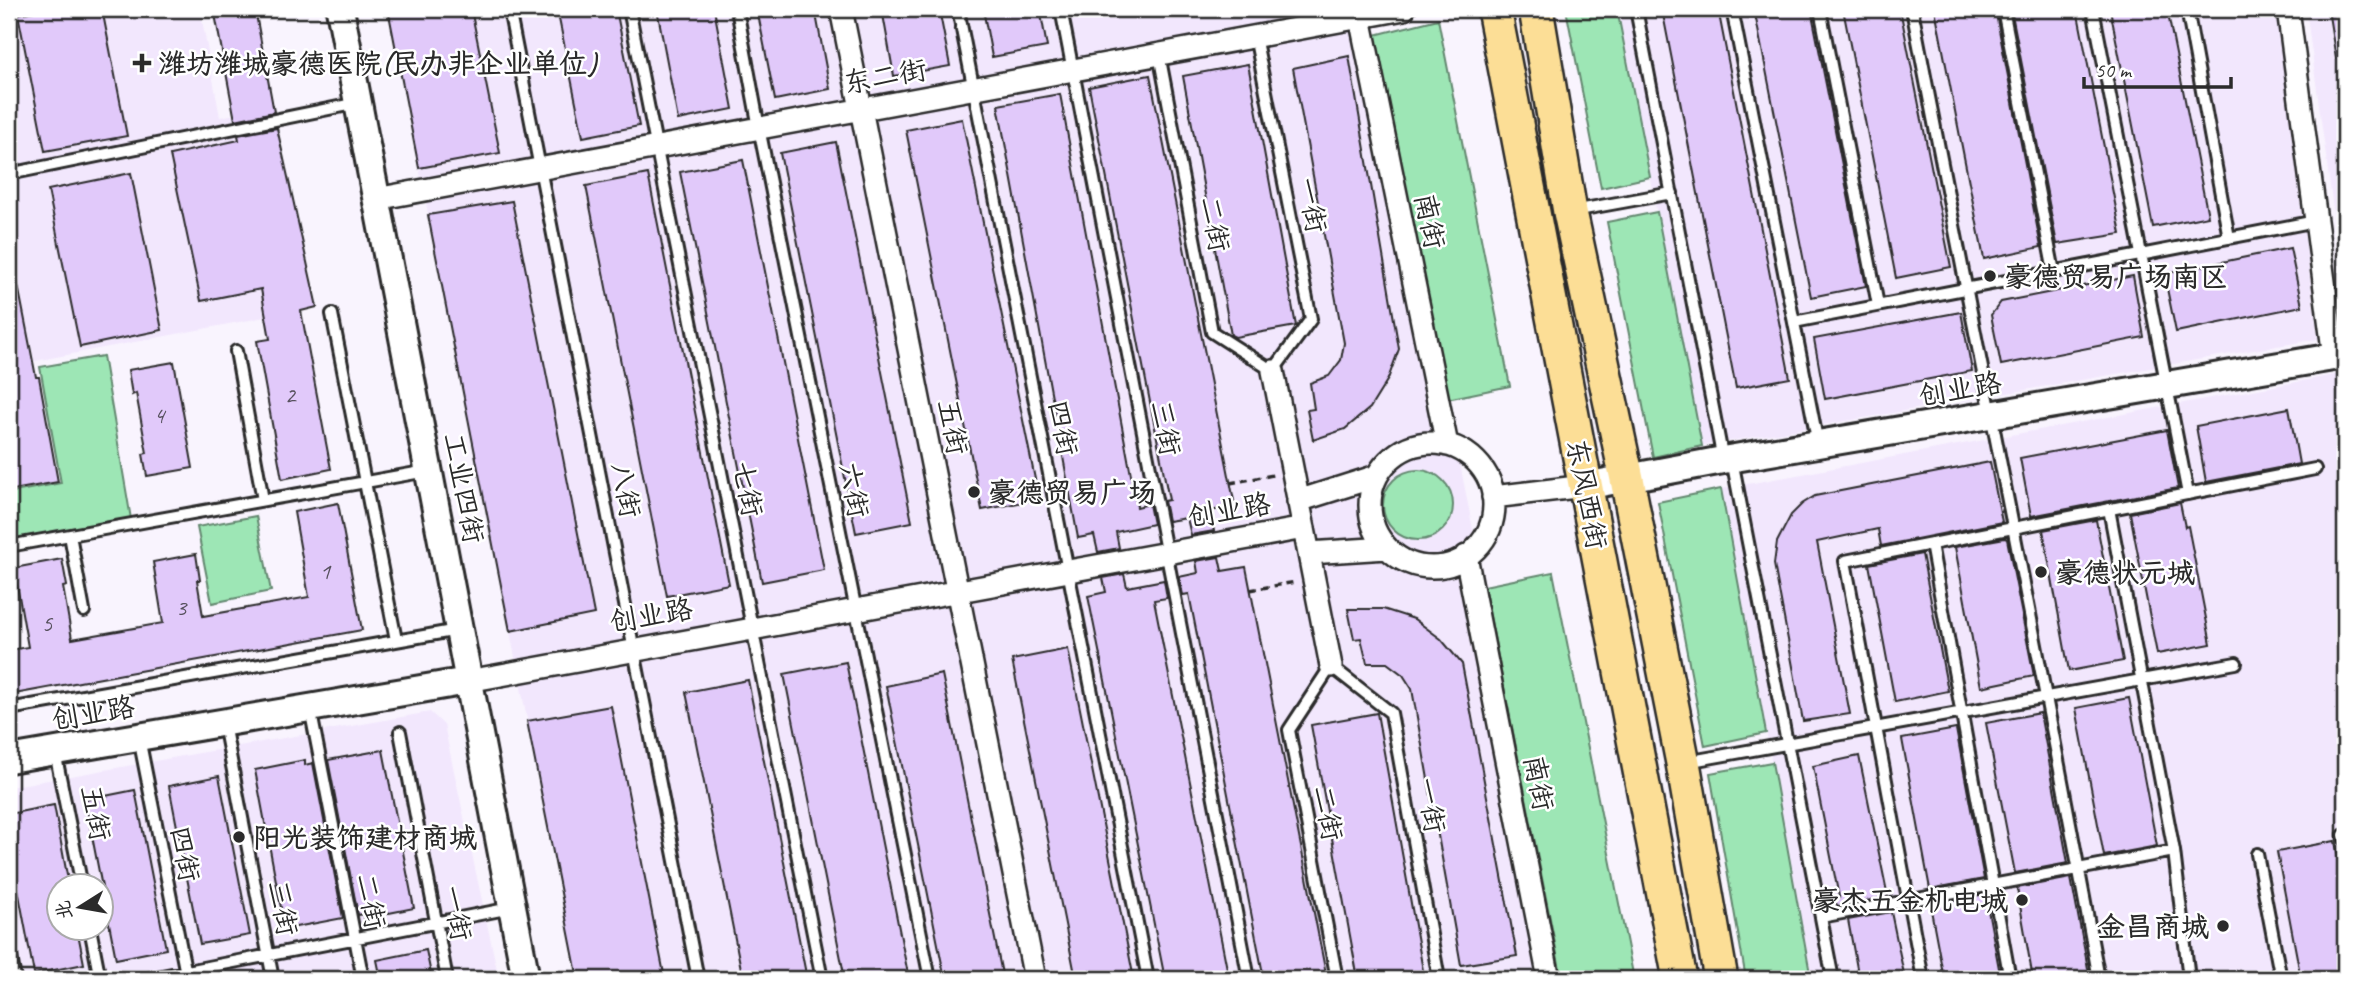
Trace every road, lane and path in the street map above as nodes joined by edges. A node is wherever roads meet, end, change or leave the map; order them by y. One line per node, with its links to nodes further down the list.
1 (340, 9): 24 (street, 工业四街)
2 (509, 9): 28 (lane, 八街)
3 (629, 9): 27 (lane, 七街)
4 (737, 9): 26 (lane, 六街)
5 (841, 9): 25 (street, 五街)
6 (958, 9): 23 (lane, 四街)
7 (1061, 9): 22 (lane, 三街)
8 (1404, 9): 19 (street, 东二街)
9 (1494, 9): 56 (main road, 东风西街)
10 (1536, 9): 32 (main road, 东风西街)
11 (1636, 9): 30 (lane)
12 (1732, 9): 40 (lane)
13 (1820, 9): 38 (lane)
14 (1912, 9): 37 (lane)
15 (2003, 9): 36 (lane)
16 (2093, 9): 35 (lane)
17 (2187, 9): 34 (lane)
18 (2288, 9): 33 (street)
19 (1359, 13): 20 (street, 东二街); 47 (street, 南街)
20 (1255, 36): 21 (street, 东二街); 43 (lane, 一街)
21 (1158, 54): 22 (street, 东二街); 43 (lane, 二街)
22 (1073, 70): 23 (street, 东二街); 68 (lane, 三街)
23 (973, 88): 25 (street, 东二街); 71 (lane, 四街)
24 (358, 103): 29 (lane); 31 (street, 工业四街)
25 (861, 109): 26 (street, 东二街); 74 (street, 五街)
26 (759, 128): 27 (street, 东二街); 75 (lane, 六街)
27 (657, 147): 28 (street, 东二街); 78 (lane, 七街)
28 (540, 168): 31 (street, 东二街); 80 (lane, 八街)
29 (9, 174)
30 (1672, 193): 32 (lane); 48 (lane)
31 (376, 199): 50 (street, 工业四街)
32 (1570, 212): 53 (main road, 东风西街)
33 (2316, 221): 34 (lane); 42 (street)
34 (2229, 238): 35 (lane)
35 (2141, 255): 36 (lane); 44 (lane)
36 (2054, 272): 37 (lane)
37 (1966, 289): 38 (lane); 45 (lane)
38 (1878, 305): 40 (lane)
39 (332, 314): 54 (lane)
40 (1794, 322): 46 (lane)
41 (236, 351): 59 (lane)
42 (2340, 356): 44 (street, 创业路)
43 (1273, 371): 60 (street)
44 (2167, 385): 45 (street, 创业路); 57 (lane)
45 (1990, 416): 46 (street, 创业路); 63 (lane)
46 (1818, 444): 48 (street, 创业路)
47 (1447, 445): 52 (street); 58 (street)
48 (1727, 460): 53 (street, 创业路); 93 (lane)
49 (2315, 469): 57 (lane)
50 (428, 471): 54 (lane); 77 (street, 工业四街)
51 (1284, 473): 55 (path)
52 (1377, 476): 60 (street); 67 (street)
53 (1627, 479): 56 (street, 创业路); 96 (main road, 东风西街)
54 (365, 482): 59 (lane); 79 (lane)
55 (1230, 483)
56 (1585, 486): 58 (street); 127 (main road, 东风西街)
57 (2188, 494): 61 (lane)
58 (1493, 498): 70 (street)
59 (263, 500): 64 (lane)
60 (1298, 501): 62 (street)
61 (2109, 509): 63 (lane); 83 (lane)
62 (1304, 528): 68 (street, 创业路); 69 (street)
63 (2014, 528): 65 (lane); 85 (lane)
64 (70, 535): 66 (lane); 76 (lane)
65 (1931, 544): 88 (lane); 90 (lane)
66 (9, 546)
67 (1387, 548): 69 (street); 70 (street)
68 (1167, 553): 71 (street, 创业路); 123 (lane, 三街)
69 (1309, 553): 82 (street)
70 (1466, 556): 126 (street, 南街)
71 (1068, 571): 74 (street, 创业路); 122 (lane, 四街)
72 (1303, 581): 73 (path)
73 (1250, 590)
74 (957, 592): 75 (street, 创业路); 121 (street, 五街)
75 (855, 610): 78 (street, 创业路); 120 (lane, 六街)
76 (84, 611)
77 (459, 629): 79 (lane); 84 (street, 工业四街)
78 (753, 629): 80 (street, 创业路); 119 (lane, 七街)
79 (396, 640): 87 (lane)
80 (634, 651): 84 (street, 创业路); 118 (lane, 八街)
81 (2236, 663): 83 (lane)
82 (1331, 666): 124 (lane, 二街); 125 (lane, 一街)
83 (2141, 680): 85 (lane); 97 (lane)
84 (468, 681): 86 (street, 创业路); 103 (street, 工业四街)
85 (2047, 696): 88 (lane); 99 (lane)
86 (310, 708): 89 (street, 创业路); 106 (lane, 二街)
87 (9, 709)
88 (1961, 712): 90 (lane); 101 (lane)
89 (223, 722): 92 (street, 创业路); 109 (lane, 三街)
90 (1876, 727): 93 (lane); 102 (lane)
91 (400, 732): 105 (lane, 一街)
92 (138, 737): 94 (street, 创业路); 110 (lane, 四街)
93 (1787, 743): 96 (lane); 104 (lane)
94 (55, 751): 95 (street, 创业路); 100 (lane, 五街)
95 (9, 759)
96 (1684, 763): 128 (main road, 东风西街)
97 (2174, 851): 99 (lane); 133 (lane)
98 (2257, 854): 134 (lane)
99 (2079, 869): 101 (lane); 132 (lane)
100 (79, 872)
101 (1993, 885): 102 (lane); 131 (lane)
102 (1908, 901): 104 (lane); 130 (lane)
103 (512, 908): 105 (lane); 117 (street, 工业四街)
104 (1821, 917): 129 (lane)
105 (436, 923): 106 (lane); 116 (lane, 一街)
106 (355, 938): 109 (lane); 115 (lane, 二街)
107 (93, 942): 112 (lane)
108 (9, 946): 111 (lane)
109 (269, 956): 110 (lane); 114 (lane, 三街)
110 (186, 975): 113 (lane)
111 (15, 979)
112 (100, 979)
113 (146, 979)
114 (273, 979)
115 (363, 979)
116 (447, 979)
117 (526, 979)
118 (698, 979)
119 (821, 979)
120 (930, 979)
121 (1034, 979)
122 (1148, 979)
123 (1249, 979)
124 (1337, 979)
125 (1439, 979)
126 (1549, 979)
127 (1680, 979)
128 (1721, 979)
129 (1833, 979)
130 (1923, 979)
131 (2010, 979)
132 (2099, 979)
133 (2189, 979)
134 (2280, 979)

